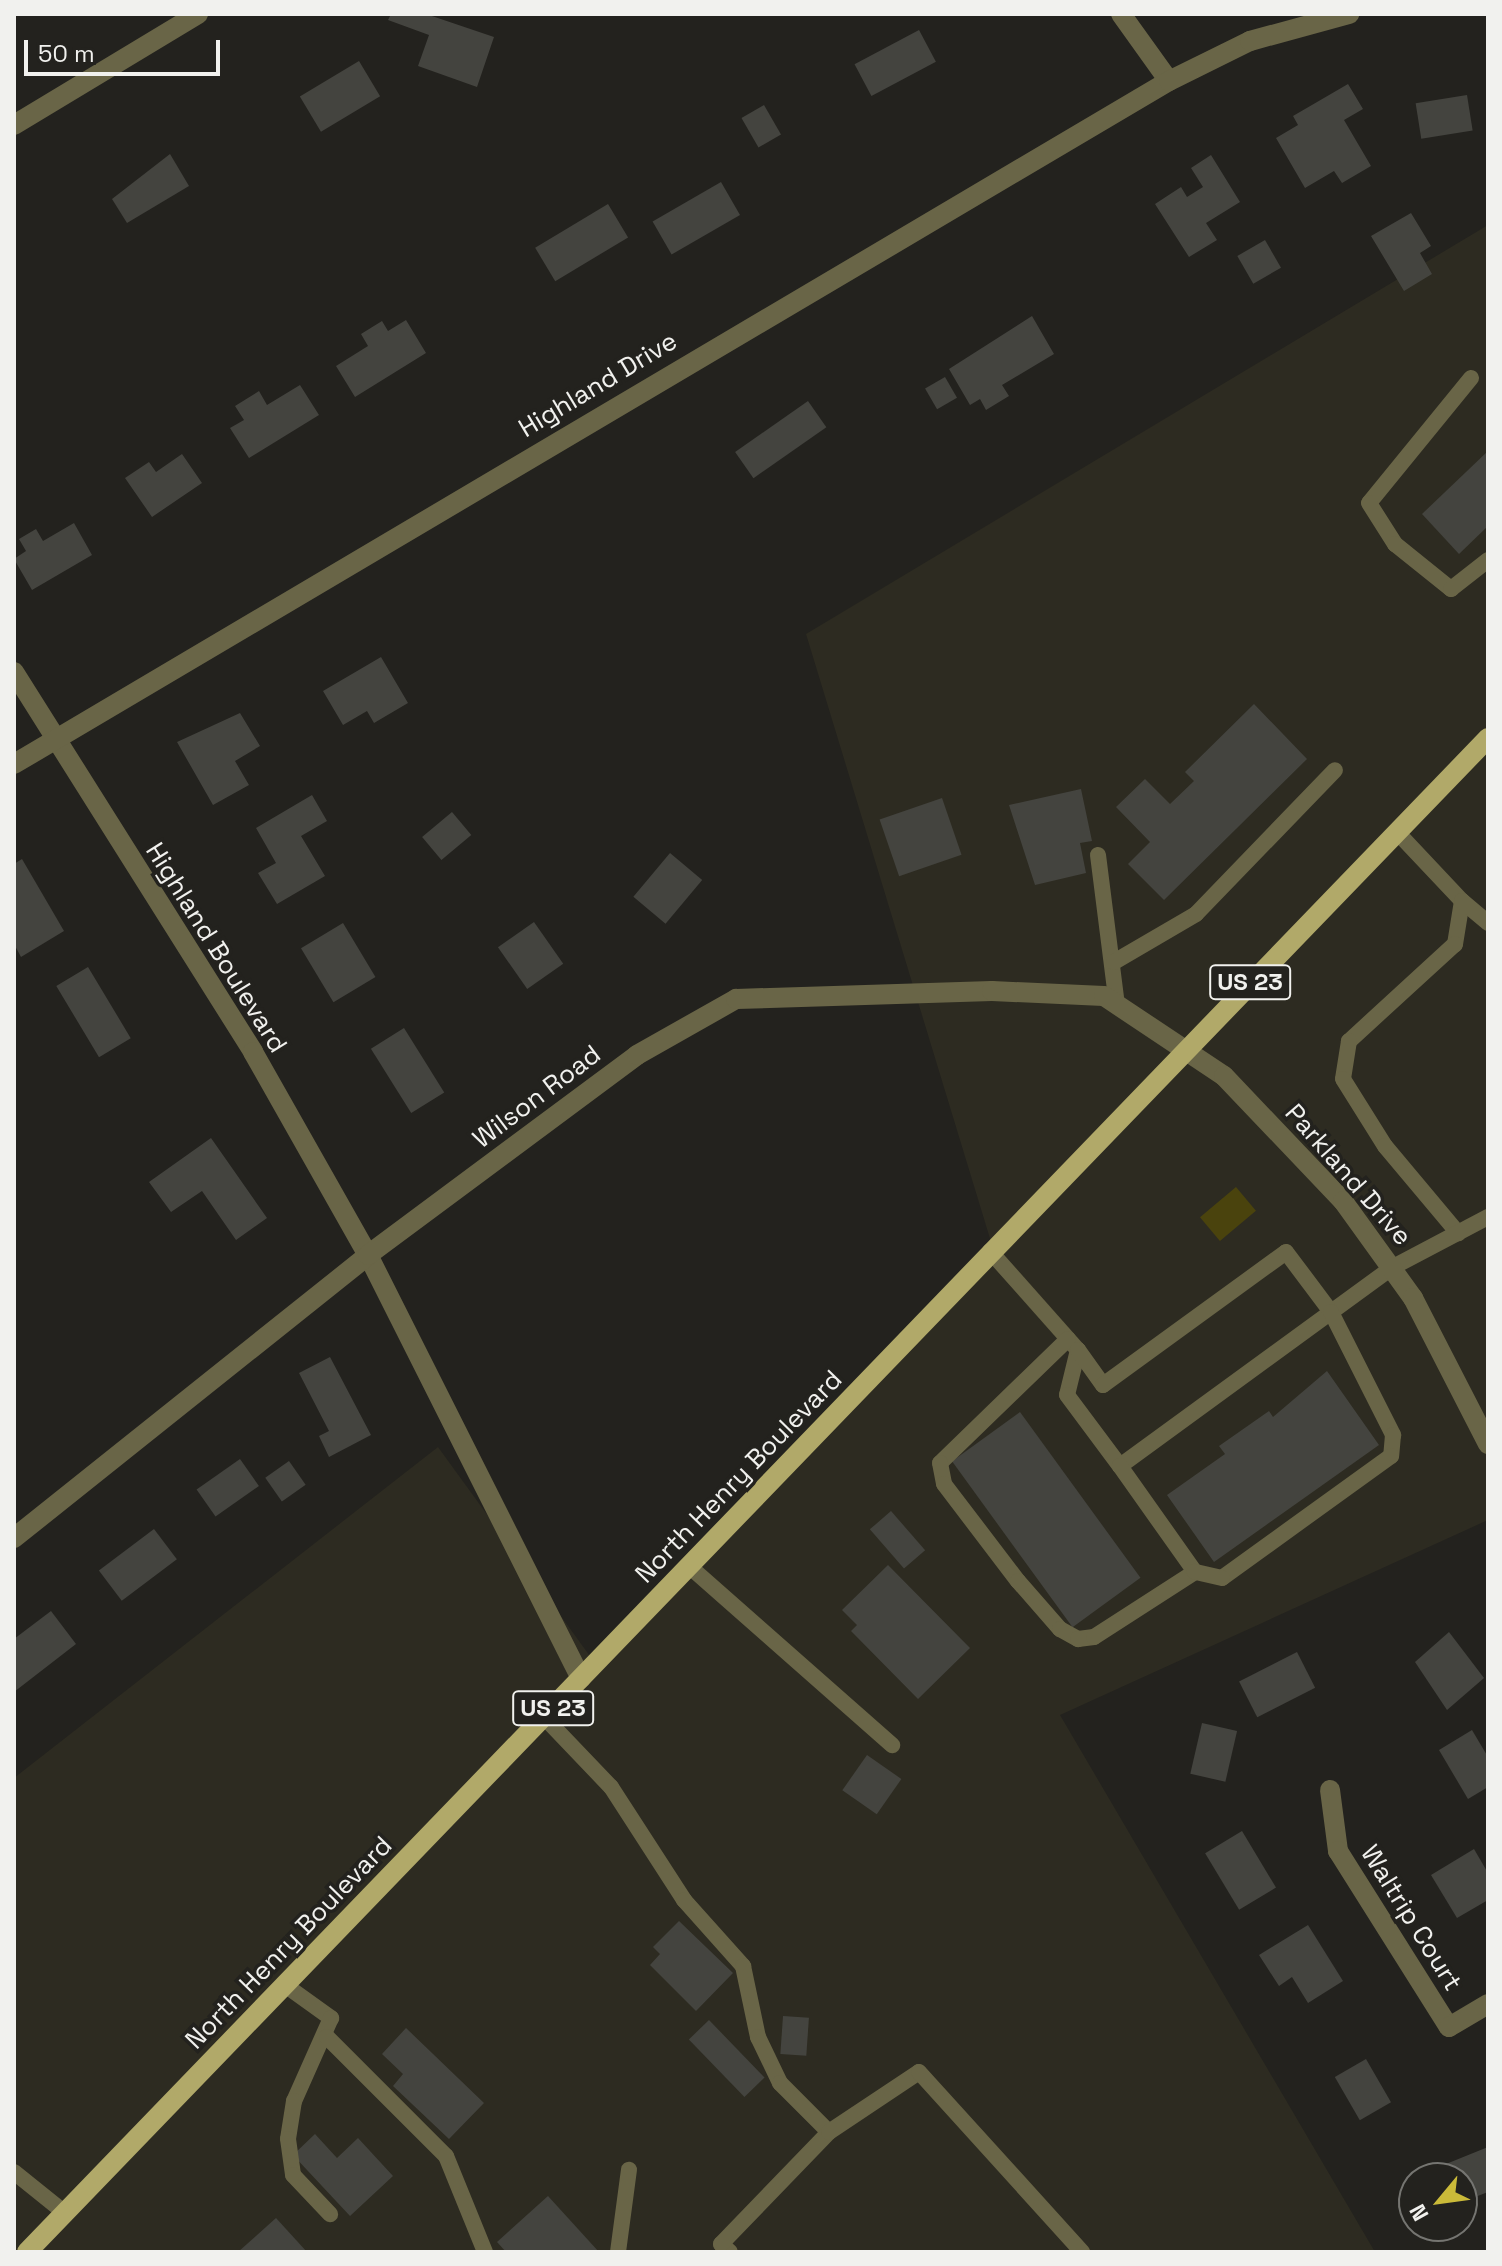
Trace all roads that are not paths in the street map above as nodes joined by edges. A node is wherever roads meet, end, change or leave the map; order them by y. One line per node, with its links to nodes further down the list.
1 (198, 14): 5 (street)
2 (1121, 14): 4 (street)
3 (1349, 14): 4 (street, Highland Drive)
4 (1169, 81): 10 (street, Highland Drive)
5 (14, 125)
6 (1471, 378): 7 (lane)
7 (1488, 560)
8 (14, 672): 10 (street, Highland Boulevard)
9 (1488, 738): 13 (main road, North Henry Boulevard / US 23)
10 (57, 739): 11 (street, Highland Drive); 23 (street, Highland Boulevard)
11 (14, 764)
12 (1335, 770): 17 (lane)
13 (1397, 832): 15 (lane); 19 (main road, North Henry Boulevard / US 23)
14 (1098, 855): 17 (lane)
15 (1462, 901): 16 (lane); 21 (lane)
16 (1488, 923)
17 (1114, 962): 18 (lane)
18 (1117, 1005): 19 (street, Wilson Road); 23 (street, Wilson Road)
19 (1187, 1046): 22 (main road, North Henry Boulevard / US 23); 24 (street, Parkland Drive)
20 (1488, 1217): 21 (lane)
21 (1458, 1233): 24 (lane)
22 (990, 1251): 26 (lane); 30 (main road, North Henry Boulevard / US 23)
23 (368, 1255): 29 (street, Wilson Road); 32 (street, Highland Boulevard)
24 (1393, 1267): 25 (lane); 27 (street, Parkland Drive)
25 (1331, 1312): 26 (lane); 28 (lane); 31 (lane)
26 (1073, 1344): 28 (lane); 31 (lane)
27 (1488, 1444)
28 (1120, 1466): 31 (lane)
29 (14, 1538)
30 (689, 1566): 32 (main road, North Henry Boulevard / US 23); 34 (lane)
31 (1195, 1572)
32 (581, 1679): 33 (main road, North Henry Boulevard / US 23)
33 (544, 1717): 36 (main road, North Henry Boulevard / US 23); 39 (lane)
34 (892, 1745)
35 (1330, 1790): 37 (street, Waltrip Court)
36 (285, 1985): 38 (lane); 42 (main road, North Henry Boulevard / US 23)
37 (1488, 2004)
38 (327, 2037): 43 (lane); 45 (lane)
39 (829, 2132): 47 (lane); 48 (lane)
40 (629, 2170): 46 (lane)
41 (14, 2172): 42 (lane)
42 (65, 2213): 44 (main road, North Henry Boulevard / US 23)
43 (330, 2214)
44 (27, 2252)
45 (485, 2252)
46 (618, 2252)
47 (730, 2252)
48 (1082, 2252)

